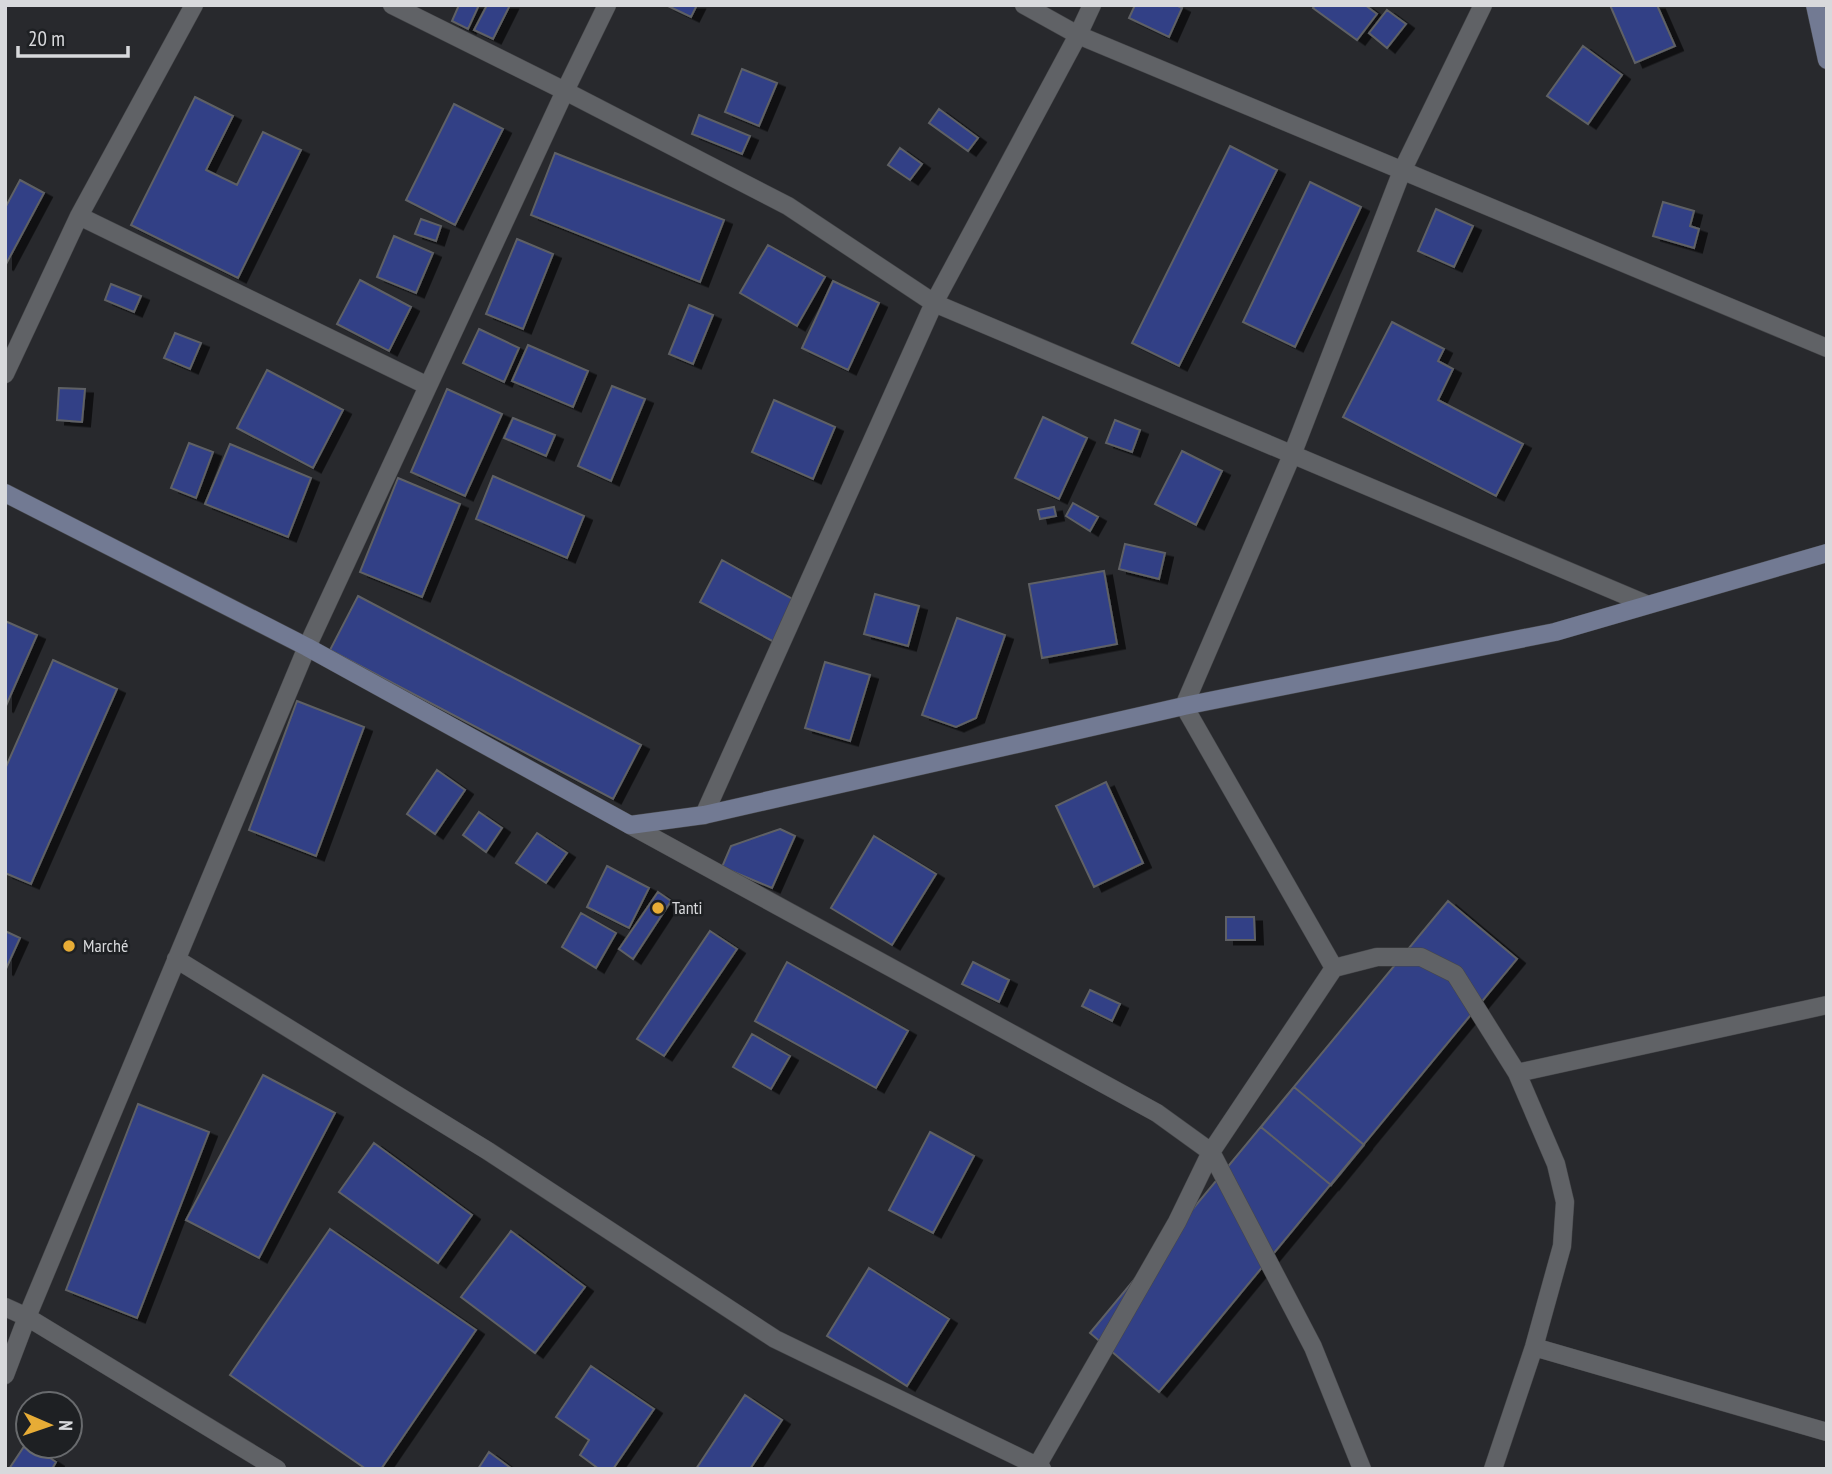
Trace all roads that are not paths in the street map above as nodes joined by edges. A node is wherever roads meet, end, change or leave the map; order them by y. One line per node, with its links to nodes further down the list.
1 (194, 5): 12 (street)
2 (392, 5): 10 (street)
3 (607, 5): 10 (street)
4 (1024, 5): 8 (street)
5 (1092, 5): 8 (street)
6 (1483, 5): 11 (street)
7 (1815, 5): 9 (street)
8 (1078, 36): 11 (street); 13 (street)
9 (1827, 60)
10 (565, 90): 13 (street); 16 (street)
11 (1402, 171): 14 (street); 17 (street)
12 (79, 216): 15 (street); 16 (street)
13 (934, 303): 17 (street); 23 (street)
14 (1827, 348)
15 (5, 374)
16 (428, 386): 21 (street)
17 (1292, 454): 20 (street); 22 (street)
18 (5, 493): 21 (street)
19 (1827, 553): 20 (street)
20 (1646, 604): 22 (street)
21 (307, 647): 24 (street); 25 (street)
22 (1184, 706): 23 (street); 26 (street)
23 (704, 815): 24 (street)
24 (630, 825): 29 (street)
25 (176, 959): 31 (street); 35 (street)
26 (1334, 968): 28 (street); 29 (street)
27 (1827, 1005): 28 (street)
28 (1517, 1073): 32 (street)
29 (1211, 1152): 35 (street); 37 (street)
30 (5, 1307): 31 (street)
31 (27, 1317): 33 (street); 36 (street)
32 (1534, 1347): 34 (street); 38 (street)
33 (5, 1375)
34 (1827, 1432)
35 (1038, 1468)
36 (277, 1469)
37 (1362, 1469)
38 (1493, 1469)

